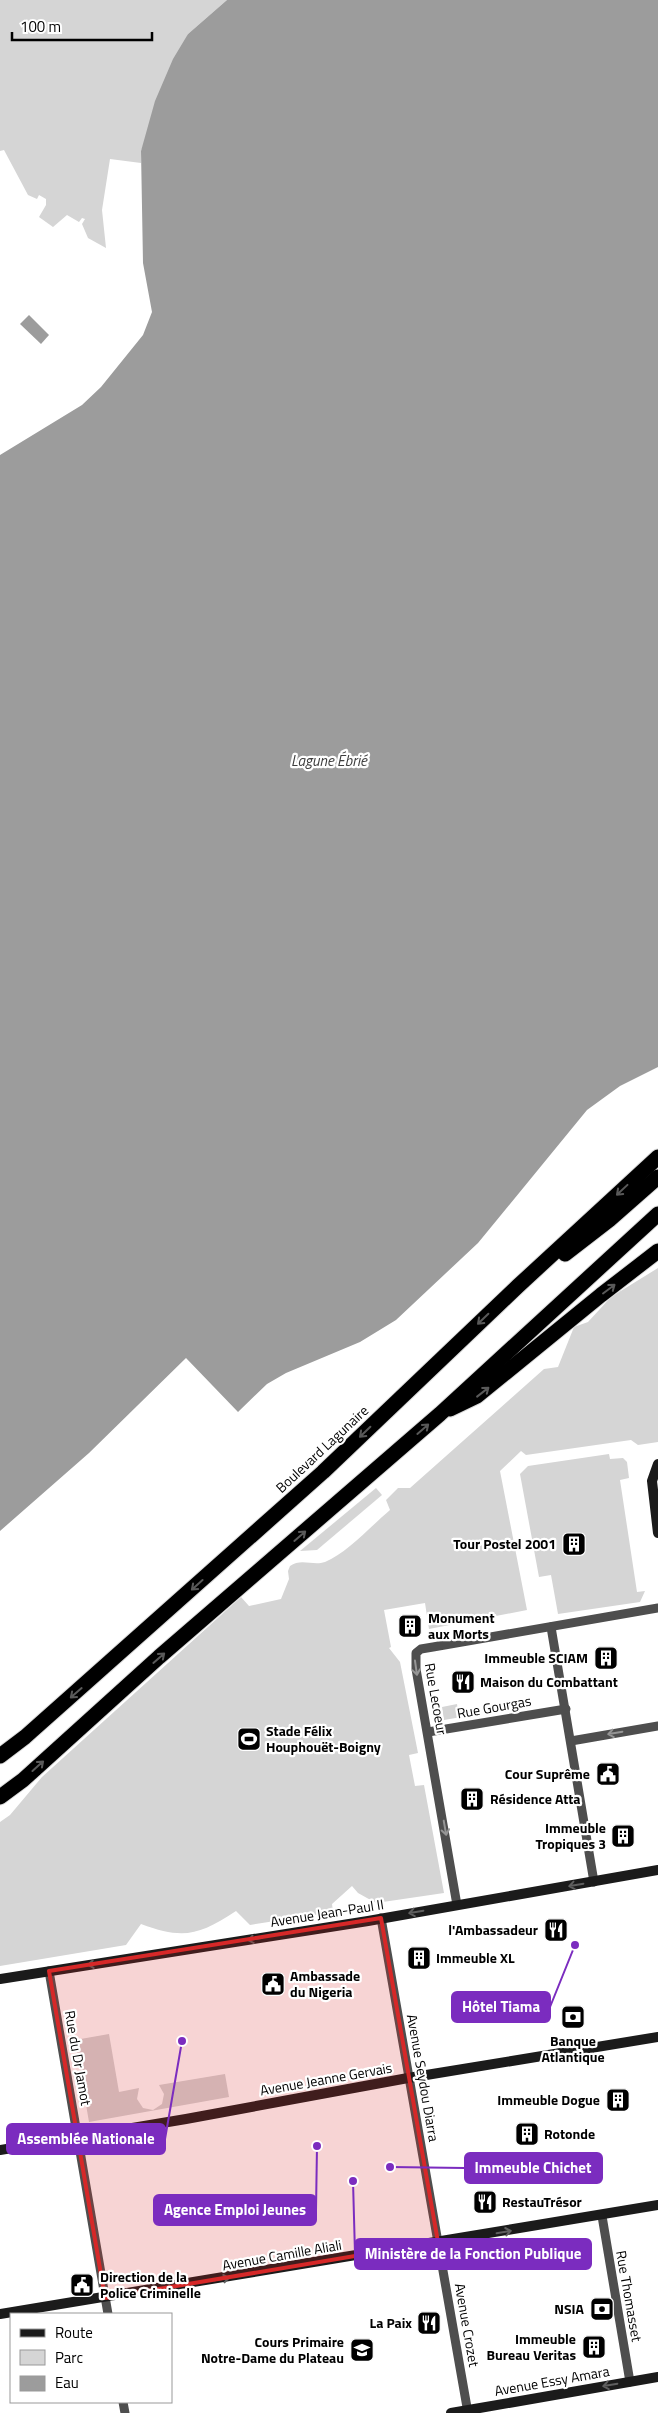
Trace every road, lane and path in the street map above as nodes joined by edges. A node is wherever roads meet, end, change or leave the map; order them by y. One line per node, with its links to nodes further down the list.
1 (658, 1157): 7 (highway, Boulevard Lagunaire, one-way to 7)
2 (658, 1177): 4 (highway)
3 (658, 1189): 4 (highway)
4 (641, 1190): 7 (highway)
5 (658, 1214): 8 (highway)
6 (658, 1251): 8 (highway, one-way to 6)
7 (518, 1286): 17 (highway, Boulevard Lagunaire, one-way to 17)
8 (440, 1414): 18 (highway, one-way to 8)
9 (658, 1464): 10 (main road)
10 (658, 1533)
11 (658, 1608): 12 (street, Rue Lecoeur)
12 (551, 1626): 13 (street); 15 (street, Rue Lecoeur, one-way to 15)
13 (566, 1709): 15 (street, Rue Gourgas); 16 (street)
14 (658, 1726): 16 (street, one-way to 16)
15 (428, 1732): 21 (street, Rue Lecoeur, one-way to 21)
16 (571, 1741): 20 (street)
17 (0, 1756)
18 (0, 1797)
19 (658, 1870): 20 (main road, Avenue Jean-Paul II)
20 (594, 1882): 21 (main road, Avenue Jean-Paul II, one-way to 21)
21 (457, 1905): 22 (main road, Avenue Jean-Paul II, one-way to 22)
22 (381, 1918): 23 (main road, Avenue Jean-Paul II, one-way to 23); 26 (street, Avenue Seydou Diarra)
23 (49, 1971): 24 (main road, Avenue Jean-Paul II); 27 (street, Rue du Dr Jamot)
24 (0, 1979)
25 (658, 2038): 26 (main road, Avenue Jeanne Gervais)
26 (408, 2078): 27 (main road, Avenue Jeanne Gervais); 31 (street, Avenue Seydou Diarra)
27 (78, 2136): 28 (main road, Avenue Jeanne Gervais); 32 (street, Rue du Dr Jamot)
28 (0, 2150)
29 (658, 2205): 30 (main road, Avenue Camille Aliali)
30 (602, 2216): 31 (main road, Avenue Camille Aliali, one-way to 30); 36 (street, Rue Thomasset)
31 (438, 2242): 32 (main road, Avenue Camille Aliali, one-way to 31); 37 (street, Avenue Crozet)
32 (105, 2298): 33 (street, Rue du Dr Jamot); 34 (main road, Avenue Camille Aliali)
33 (108, 2313)
34 (0, 2314)
35 (658, 2377): 36 (main road, Avenue Essy Amara)
36 (630, 2382): 37 (main road, Avenue Essy Amara, one-way to 37)
37 (468, 2411): 38 (main road, Avenue Essy Amara)
38 (451, 2413)

